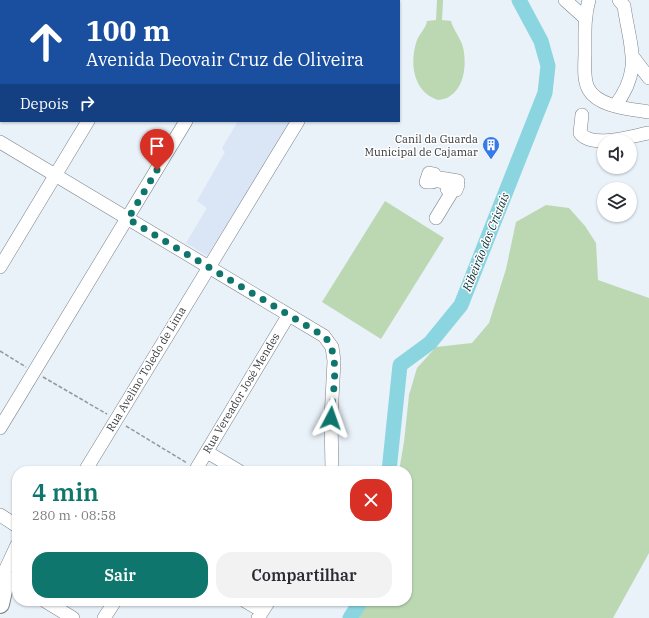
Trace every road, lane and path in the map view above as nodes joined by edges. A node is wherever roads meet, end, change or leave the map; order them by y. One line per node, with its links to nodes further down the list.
1 (565, 0): 4 (street)
2 (588, 0): 4 (street)
3 (623, 2): 5 (street)
4 (585, 18): 7 (street)
5 (633, 57): 6 (street); 7 (street)
6 (649, 78)
7 (615, 106): 8 (street)
8 (649, 112)
9 (582, 115): 13 (street)
10 (87, 122): 16 (street)
11 (185, 122): 18 (street)
12 (297, 122): 20 (street, Rua Avelino Toledo de Lima)
13 (649, 133)
14 (0, 142): 16 (street)
15 (426, 170): 17 (street)
16 (55, 176): 18 (street); 19 (street)
17 (436, 218)
18 (128, 219): 20 (street); 23 (street)
19 (0, 267)
20 (208, 268): 21 (street); 26 (street, Rua Avelino Toledo de Lima)
21 (288, 316): 25 (street, Rua Vereador José Mendes); 29 (street)
22 (0, 351): 23 (path)
23 (33, 372): 24 (street)
24 (0, 428)
25 (207, 452): 27 (street, Rua Vereador José Mendes); 28 (street)
26 (88, 466)
27 (198, 466)
28 (231, 466)
29 (332, 466)
30 (0, 515): 31 (street)
31 (12, 523)
32 (12, 561): 33 (street)
33 (7, 577): 35 (highway)
34 (12, 598): 38 (highway)
35 (0, 604)
36 (53, 606): 39 (street)
37 (112, 606): 40 (street)
38 (0, 608)
39 (73, 618)
40 (104, 618)

